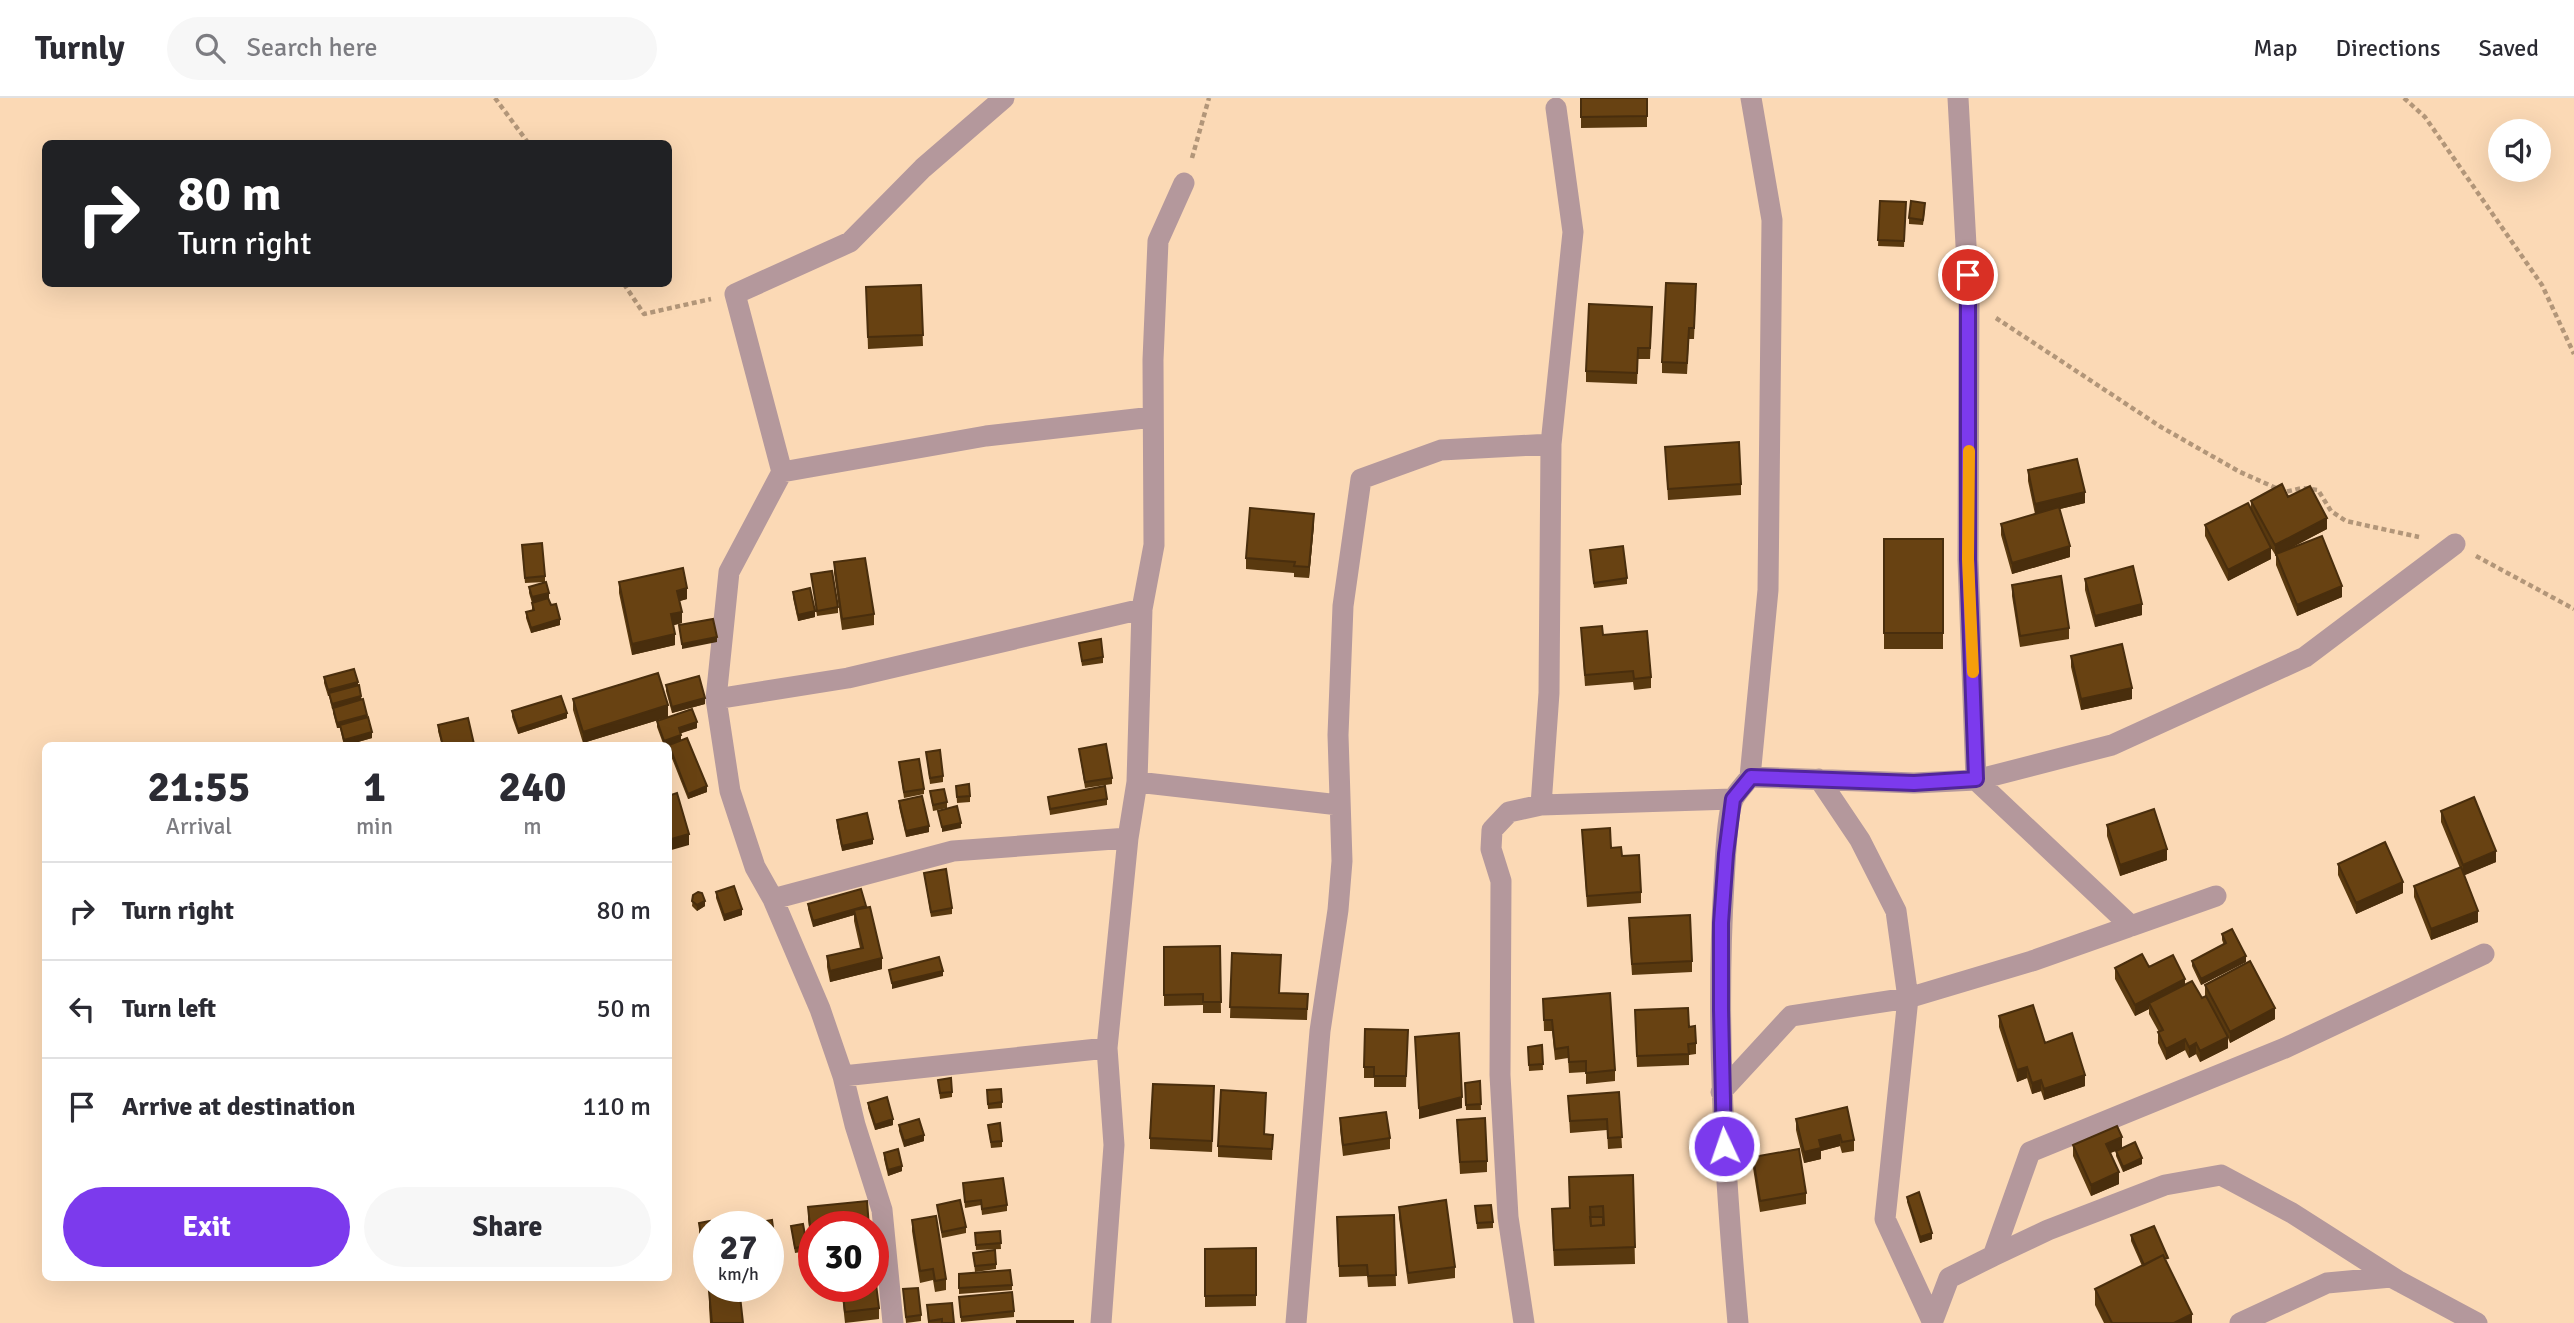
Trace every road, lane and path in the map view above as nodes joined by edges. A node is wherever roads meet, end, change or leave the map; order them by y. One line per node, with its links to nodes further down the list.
1 (495, 98): 8 (path)
2 (1004, 98): 11 (street)
3 (1209, 98): 9 (path)
4 (1751, 98): 21 (street)
5 (1958, 98): 12 (street)
6 (2404, 98): 13 (path)
7 (1556, 108): 15 (street)
8 (525, 140)
9 (1184, 183): 14 (street)
10 (626, 287): 11 (path)
11 (736, 294): 16 (street)
12 (1969, 300): 17 (path); 23 (street)
13 (2574, 354)
14 (1153, 417): 16 (street); 18 (street)
15 (1551, 444): 26 (street); 27 (street)
16 (782, 472): 20 (street)
17 (2455, 544): 19 (path); 23 (street)
18 (1142, 609): 20 (street); 24 (street)
19 (2574, 609)
20 (716, 699): 30 (street)
21 (1751, 777): 22 (street); 25 (street)
22 (1819, 779): 23 (street); 33 (street)
23 (1976, 779): 31 (street)
24 (1138, 782): 26 (street); 28 (street)
25 (1733, 799): 27 (street); 36 (street)
26 (1339, 805): 42 (street)
27 (1541, 805): 43 (street)
28 (1128, 838): 30 (street); 34 (street)
29 (2216, 896): 31 (street)
30 (773, 898): 35 (street)
31 (2131, 926): 33 (street)
32 (2484, 954): 37 (street)
33 (1908, 998): 36 (street); 39 (street)
34 (1107, 1048): 35 (street); 41 (street)
35 (843, 1076): 40 (street)
36 (1721, 1092): 44 (street)
37 (1993, 1256): 38 (street); 39 (street)
38 (2400, 1282): 45 (street); 46 (street)
39 (1932, 1322)
40 (893, 1323)
41 (1101, 1323)
42 (1296, 1323)
43 (1524, 1323)
44 (1738, 1323)
45 (2239, 1323)
46 (2477, 1323)

